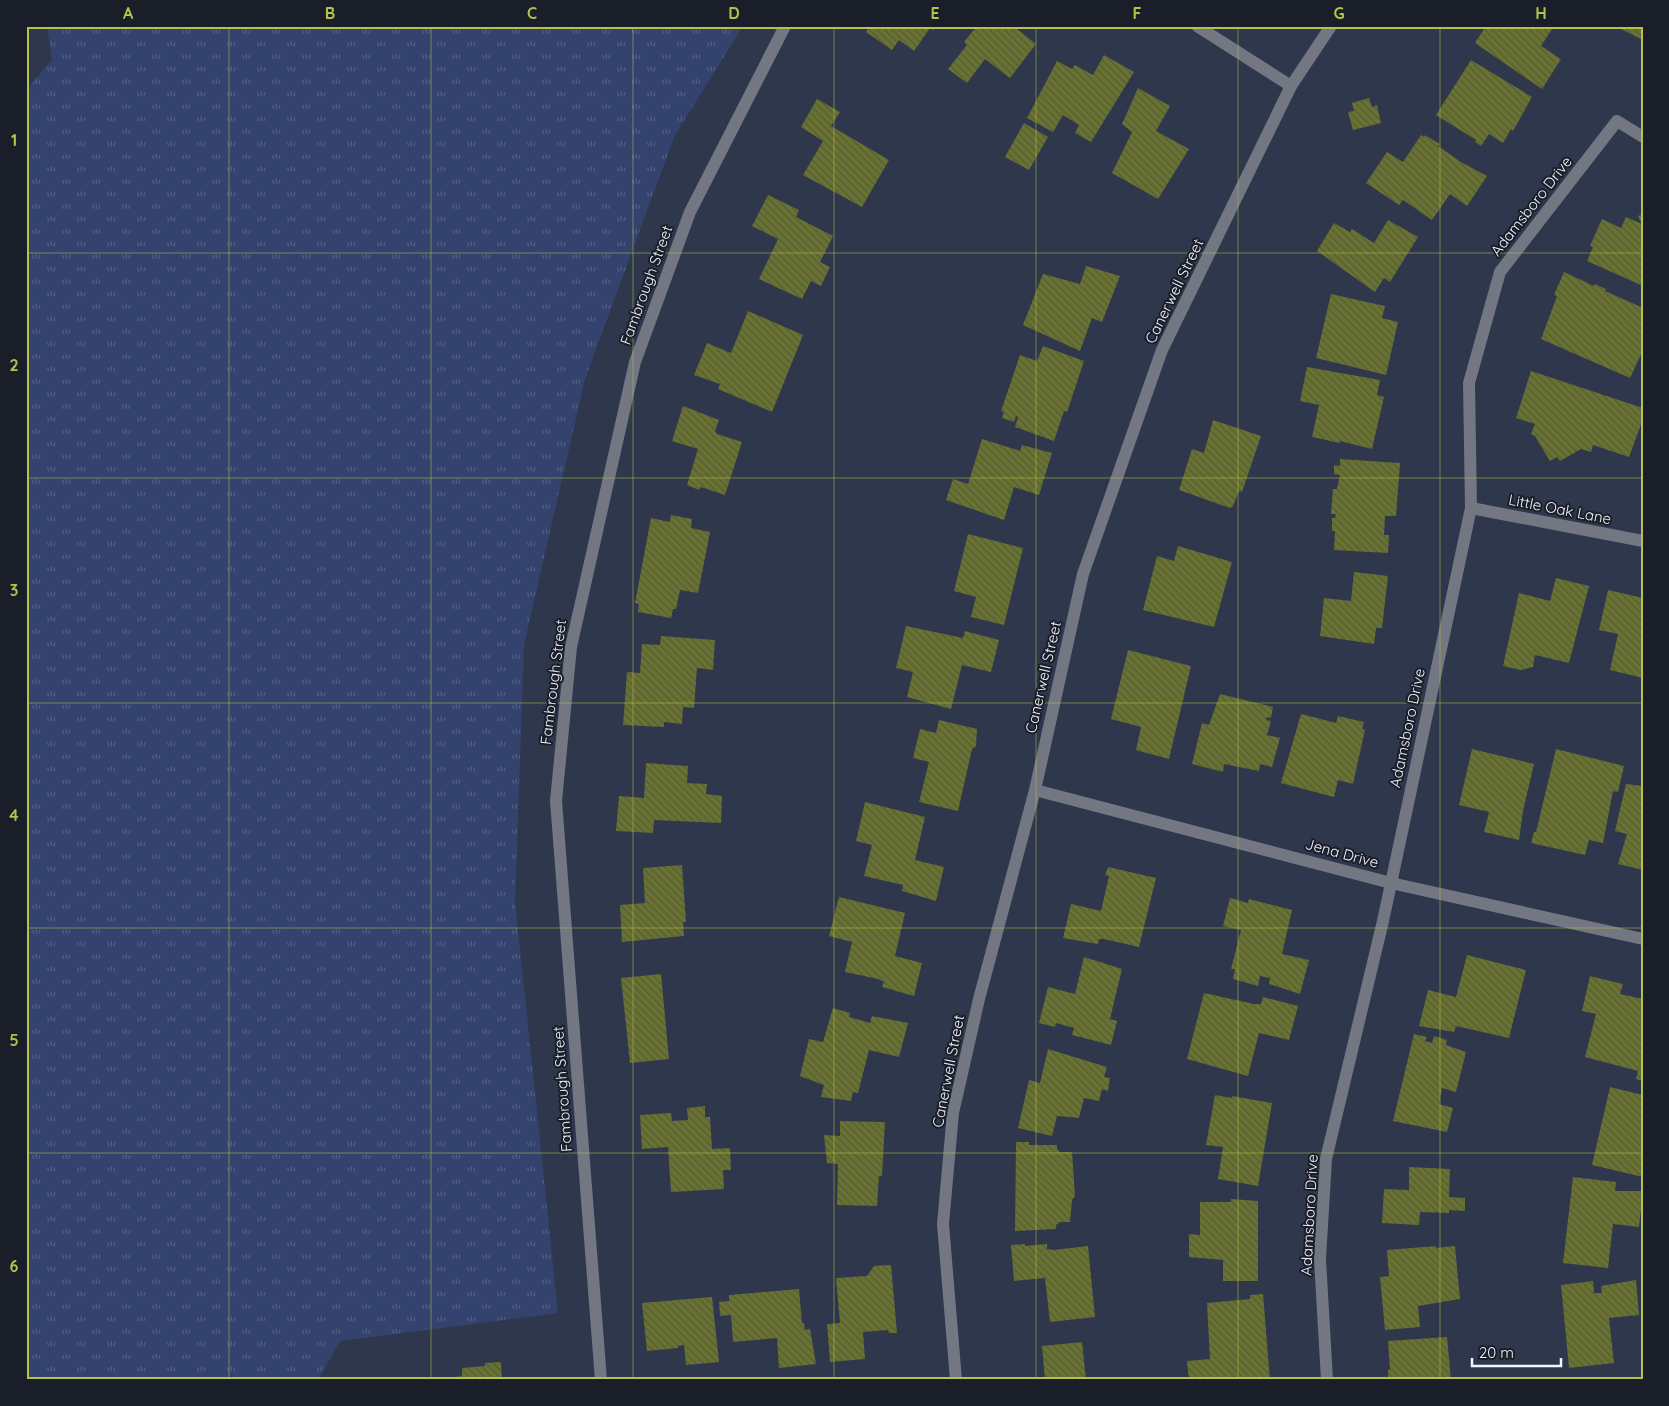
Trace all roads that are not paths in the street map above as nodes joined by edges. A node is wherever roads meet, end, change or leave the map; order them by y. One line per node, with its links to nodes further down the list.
1 (785, 26): 11 (street, Fambrough Street)
2 (1196, 26): 4 (street)
3 (1331, 26): 4 (street, Canerwell Street)
4 (1291, 86): 8 (street, Canerwell Street)
5 (1643, 137): 6 (street, Adamsboro Drive)
6 (1471, 508): 7 (street, Little Oak Lane); 9 (street, Adamsboro Drive)
7 (1643, 541)
8 (1035, 790): 9 (street, Jena Drive); 12 (street, Canerwell Street)
9 (1391, 883): 10 (street, Jena Drive); 13 (street, Adamsboro Drive)
10 (1643, 938)
11 (601, 1380)
12 (956, 1380)
13 (1327, 1380)

